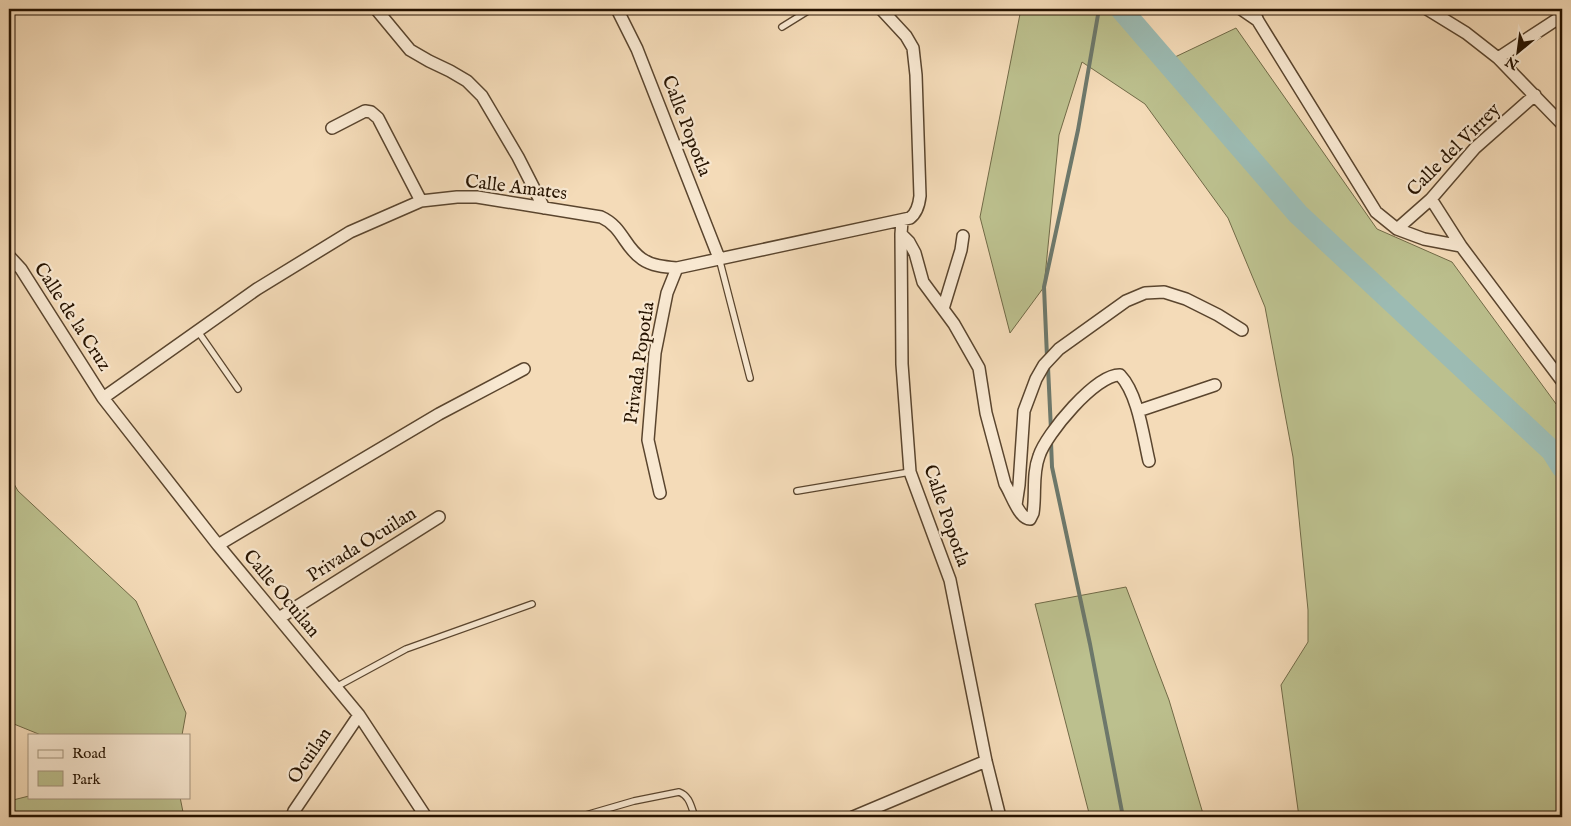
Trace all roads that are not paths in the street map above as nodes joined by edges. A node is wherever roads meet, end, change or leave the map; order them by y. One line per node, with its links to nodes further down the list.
1 (376, 9): 17 (street)
2 (618, 9): 24 (street, Calle Popotla)
3 (811, 9): 10 (lane)
4 (881, 9): 18 (street, Calle Amates)
5 (1241, 9): 9 (street)
6 (1252, 9): 9 (street)
7 (1427, 9): 11 (street)
8 (1562, 16): 11 (street)
9 (1258, 21): 19 (street)
10 (782, 27)
11 (1498, 58): 12 (street)
12 (1535, 95): 13 (street); 15 (street, Calle del Virrey)
13 (1562, 124)
14 (332, 128): 16 (street)
15 (1431, 199): 19 (street, Calle del Virrey); 22 (street)
16 (420, 201): 17 (street, Calle Amates); 27 (street, Calle Amates)
17 (544, 208): 25 (street, Calle Amates)
18 (902, 221): 20 (street, Calle Popotla); 24 (street, Calle Amates)
19 (1397, 229): 22 (street)
20 (901, 234): 26 (street); 37 (street, Calle Popotla)
21 (962, 236): 26 (street)
22 (1461, 246): 31 (street)
23 (9, 256): 34 (street, Calle de la Cruz)
24 (719, 258): 25 (street, Calle Amates); 30 (lane)
25 (677, 268): 39 (street, Privada Popotla)
26 (942, 309): 40 (street)
27 (197, 330): 33 (lane); 34 (street, Calle Amates)
28 (1242, 330): 40 (street)
29 (524, 368): 42 (street)
30 (750, 378)
31 (1562, 381)
32 (1215, 385): 35 (street)
33 (238, 389)
34 (103, 398): 42 (street, Calle Ocuilan)
35 (1138, 411): 36 (street); 40 (street)
36 (1149, 460)
37 (910, 472): 38 (lane); 47 (street, Calle Popotla)
38 (797, 491)
39 (660, 493)
40 (1016, 504)
41 (439, 517): 44 (street, Privada Ocuilan)
42 (218, 545): 44 (street, Calle Ocuilan)
43 (532, 604): 45 (lane)
44 (279, 618): 45 (street, Calle Ocuilan)
45 (336, 687): 46 (street, Calle Ocuilan)
46 (359, 715): 48 (street, Ocuilan); 49 (street, Calle Ocuilan)
47 (986, 761): 52 (street); 53 (street, Calle Popotla)
48 (292, 817)
49 (426, 817)
50 (579, 817): 51 (lane)
51 (695, 817)
52 (853, 817)
53 (1000, 817)

